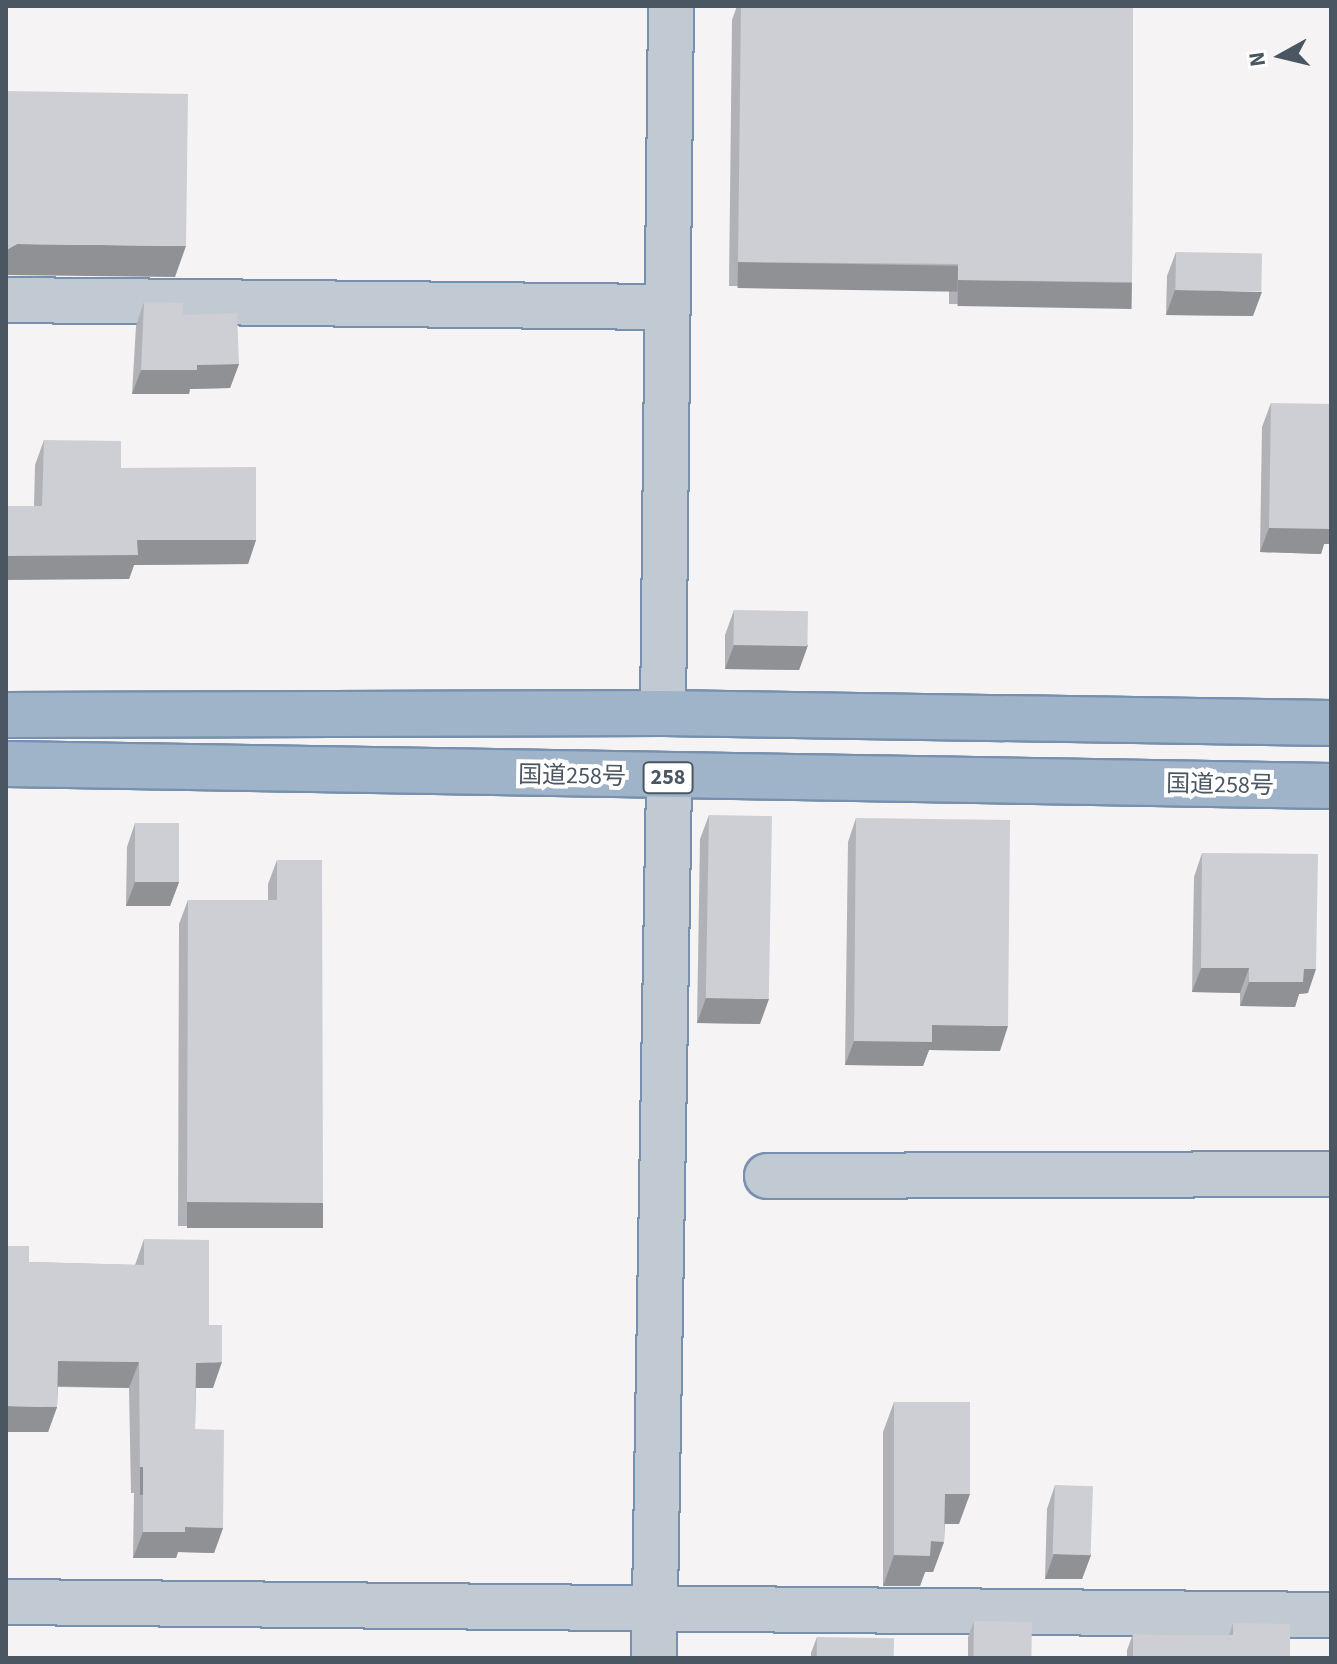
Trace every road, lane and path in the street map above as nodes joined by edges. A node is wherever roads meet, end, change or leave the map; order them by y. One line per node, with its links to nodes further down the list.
1 (671, 6): 3 (street)
2 (6, 300): 3 (street)
3 (668, 307): 4 (street)
4 (663, 713): 5 (highway); 6 (highway)
5 (6, 715)
6 (1331, 723)
7 (6, 764): 8 (highway, 国道258号 / 258)
8 (669, 778): 9 (highway, 国道258号 / 258); 13 (street)
9 (1331, 786)
10 (1331, 1174): 11 (street)
11 (767, 1176)
12 (6, 1602): 13 (street)
13 (654, 1608): 14 (street); 15 (street)
14 (1331, 1615)
15 (654, 1658)

